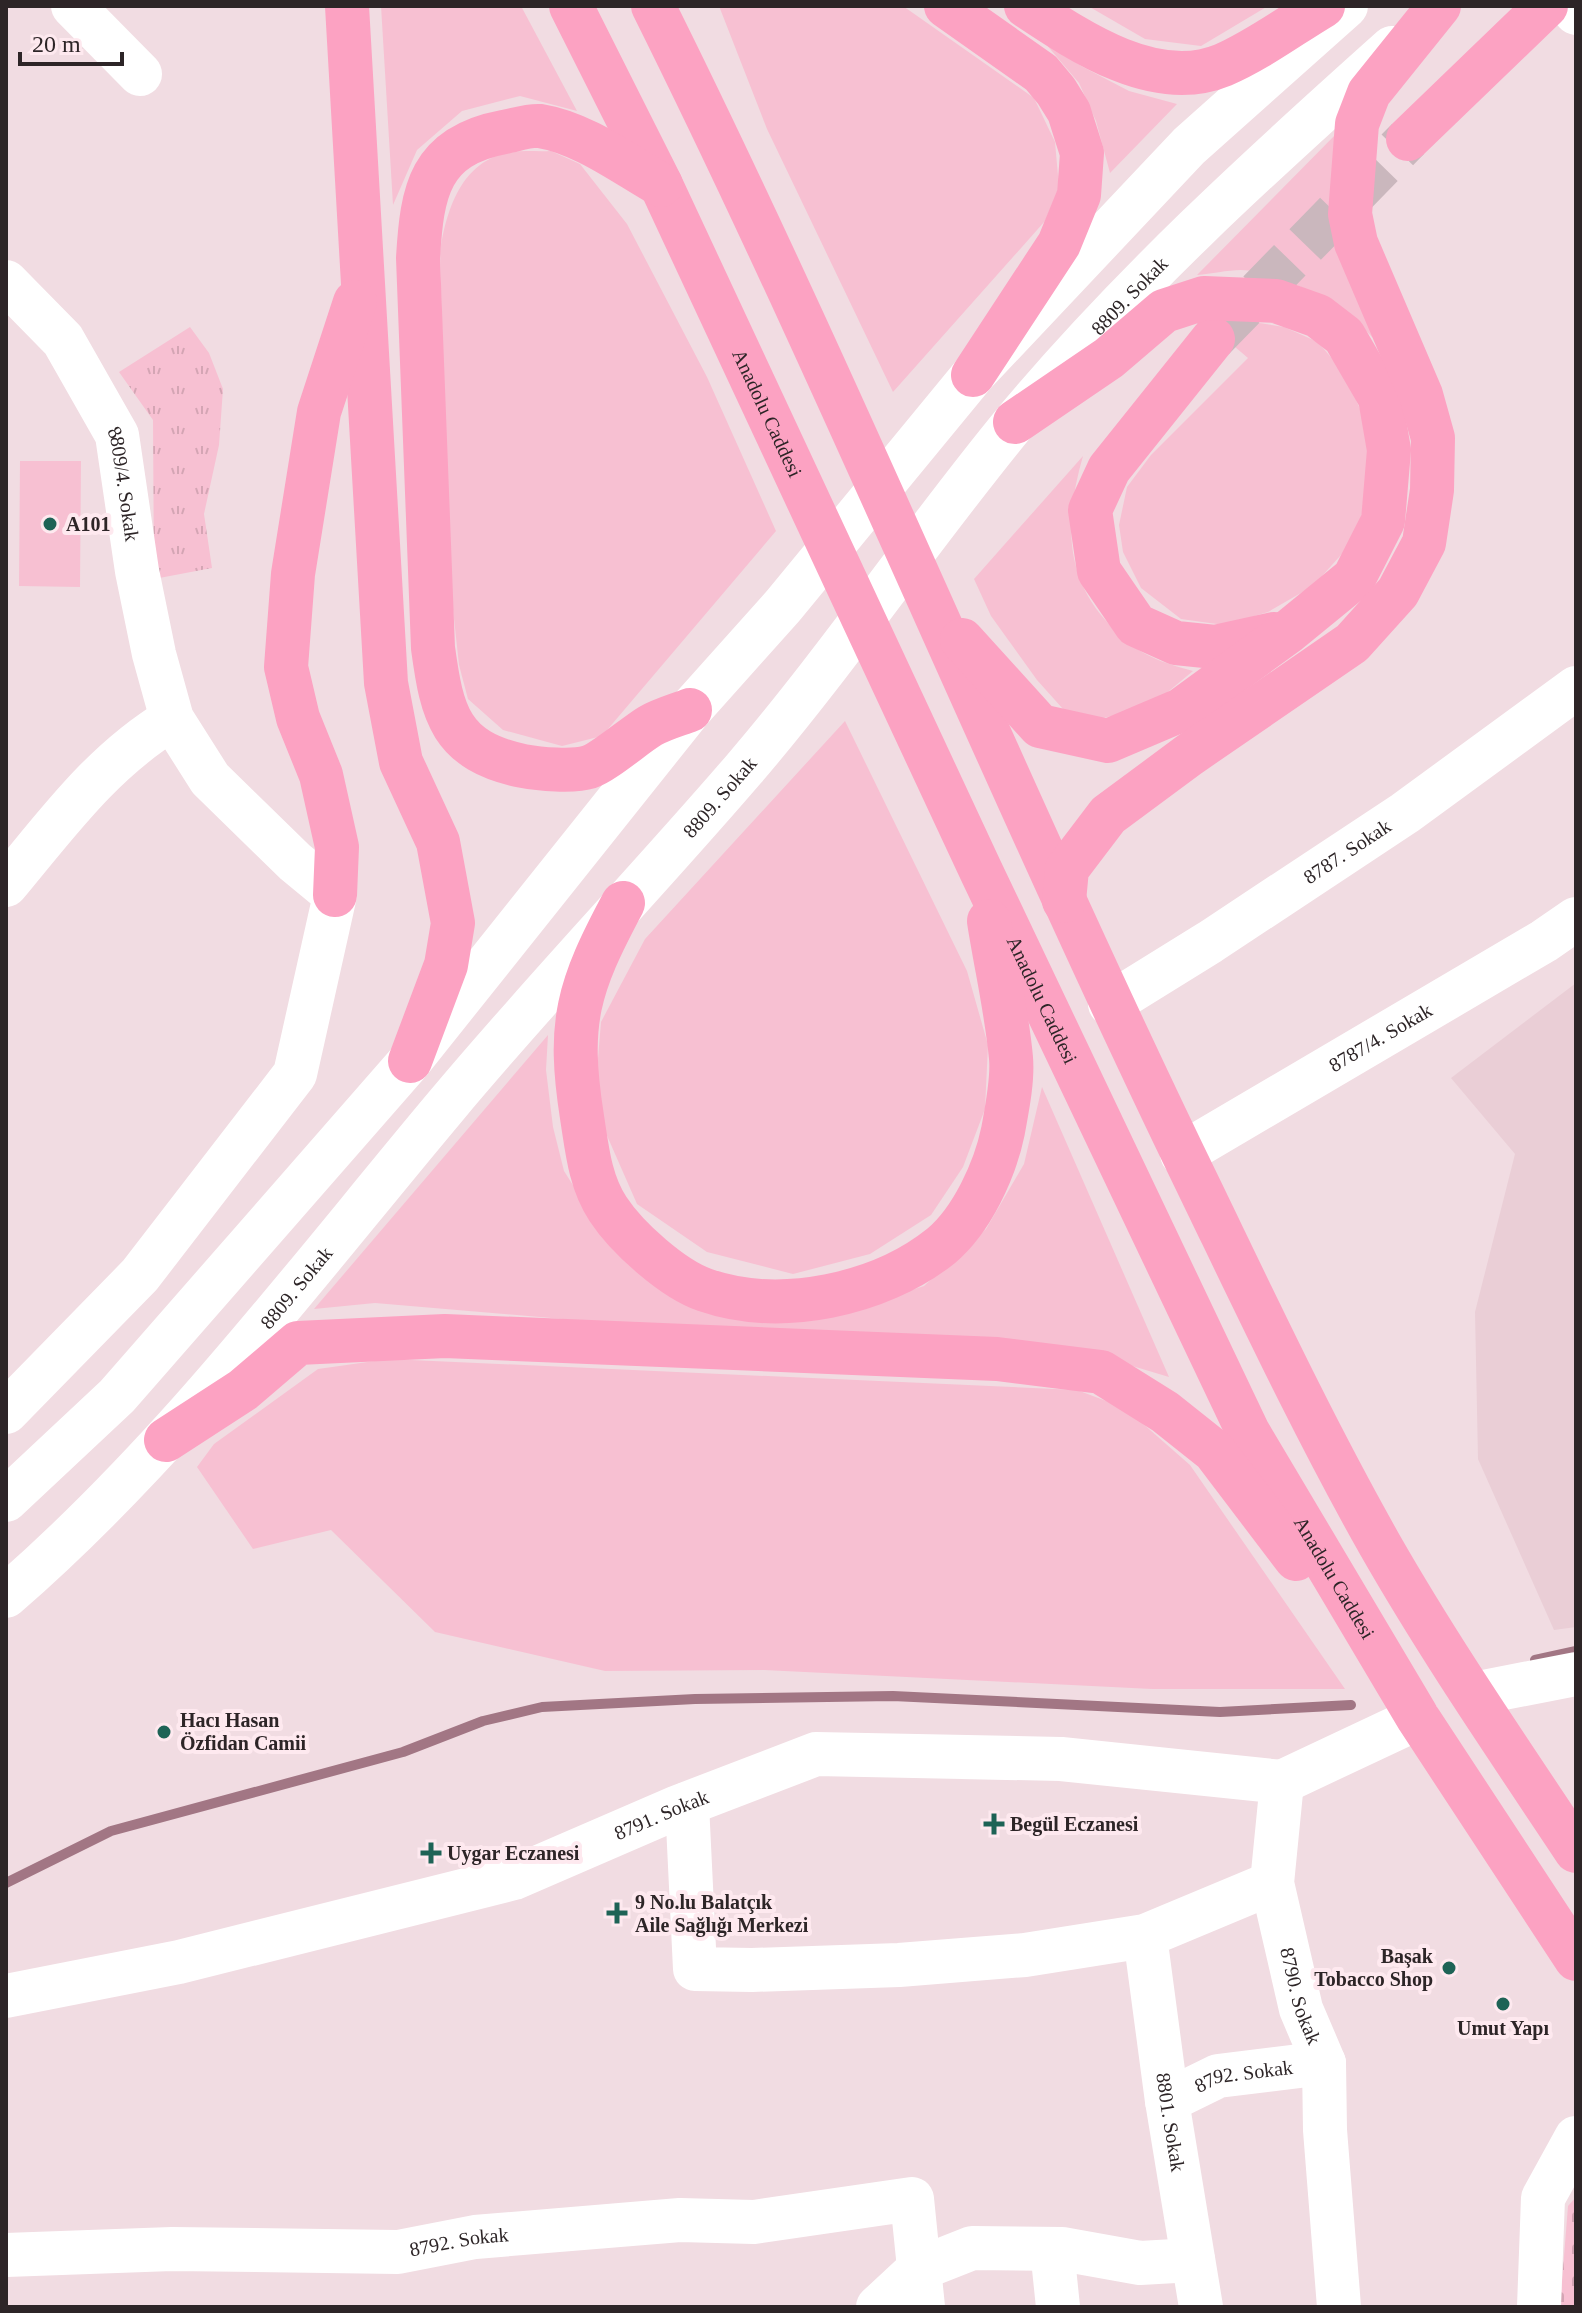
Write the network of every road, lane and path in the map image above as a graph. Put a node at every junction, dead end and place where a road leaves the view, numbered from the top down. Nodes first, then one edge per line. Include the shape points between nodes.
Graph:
1 (73, 6) edge
2 (347, 6) edge
3 (571, 6) edge
4 (653, 6) edge
5 (676, 6) edge
6 (946, 6) edge
7 (1026, 6) edge
8 (1323, 6) edge
9 (1346, 6) edge
10 (1439, 6) edge
11 (1546, 6) edge
12 (1570, 6) edge
13 (1576, 13) edge
14 (679, 59) junction
15 (140, 74) dead end
16 (1408, 139) tunnel mouth
17 (661, 185) junction
18 (363, 277) junction
19 (6, 282) edge
20 (1213, 339) tunnel mouth
21 (973, 375) junction
22 (1015, 422) junction
23 (936, 612) junction
24 (1288, 632) junction
25 (1576, 688) edge
26 (690, 710) junction
27 (172, 719) junction
28 (981, 871) junction
29 (6, 885) edge
30 (335, 895) junction
31 (1064, 901) junction
32 (623, 903) junction
33 (1576, 919) edge
34 (1110, 1004) junction
35 (410, 1061) junction
36 (1182, 1154) junction
37 (6, 1412) edge
38 (166, 1440) junction
39 (6, 1500) edge
40 (6, 1596) edge
41 (1576, 1674) edge
42 (1473, 1694) junction
43 (1418, 1718) junction
44 (1282, 1782) junction
45 (687, 1804) junction
46 (1576, 1851) edge
47 (1272, 1883) junction
48 (1145, 1936) junction
49 (1576, 1959) edge
50 (6, 1996) edge
51 (1324, 2063) junction
52 (1167, 2101) junction
53 (1576, 2138) edge
54 (1052, 2249) junction
55 (6, 2255) edge
56 (1193, 2260) junction
57 (901, 2297) edge
58 (1058, 2307) edge
59 (1201, 2307) edge
60 (1339, 2307) edge
61 (1539, 2307) edge

1 - 15 street
2 - 18 highway
3 - 17 highway, Anadolu Caddesi
4 - 14 highway
5 - 14 highway
6 - 21 highway via 1041,73 1069,112 1082,153 1079,195 1059,244
7 - 8 highway via 1069,35 1138,68 1186,72 1221,65
9 - 21 street via 1189,146
10 - 22 street, 8809. Sokak via 1275,153 1136,288
10 - 31 highway via 1369,93 1357,124 1350,214 1356,243 1421,395 1433,438 1424,543 1398,592 1352,643 1108,815 1067,869
11 - 16 highway
12 - 13 street
14 - 23 highway
17 - 26 highway via 581,140 538,126 484,136 462,147 444,159 427,190 418,258 433,648 447,716 469,746 503,762 539,769 589,767 653,724
17 - 28 highway, Anadolu Caddesi
18 - 30 highway via 319,412 293,574 286,667 298,718 321,775 337,847
18 - 35 highway via 386,683 401,762 438,842 453,923 446,965
19 - 27 street, 8809/4. Sokak via 63,340 117,435 137,571
20 - 24 highway via 1109,469 1090,510 1099,571 1136,625 1176,643 1215,647
21 - 26 street
22 - 24 highway via 1109,358 1164,311 1204,298 1276,301 1318,316 1344,336 1380,398 1389,450 1383,521 1354,578
22 - 32 street, 8809. Sokak via 745,768
23 - 24 highway via 1040,726 1108,741 1181,710
23 - 31 highway
25 - 34 street, 8787. Sokak via 1405,813
26 - 35 street
27 - 29 street via 96,778
27 - 30 street, 8809/4. Sokak via 210,779
28 - 32 highway via 1011,1061 1003,1133 985,1184 972,1212 942,1245 902,1271 850,1291 800,1299 755,1301 705,1290 673,1275 608,1210 589,1168 574,1052 578,1005 594,958
28 - 43 highway, Anadolu Caddesi via 1248,1432
30 - 37 street via 295,1074 140,1275
31 - 34 highway
32 - 38 street, 8809. Sokak
33 - 36 street, 8787/4. Sokak
34 - 36 highway
35 - 39 street via 117,1396
36 - 42 highway via 1310,1415 1382,1547
38 - 40 street, 8809. Sokak via 61,1549
38 - 43 highway via 243,1390 298,1343 445,1336 997,1359 1101,1372 1214,1451
41 - 42 street
42 - 46 highway
43 - 44 street
43 - 49 highway, Anadolu Caddesi
44 - 45 street, 8791. Sokak via 1061,1759 816,1754
44 - 47 street, 8790. Sokak
45 - 48 street via 695,1969 899,1965 1025,1955
45 - 50 street, 8791. Sokak via 514,1878 179,1962
47 - 48 street
47 - 51 street, 8790. Sokak via 1301,2009
48 - 52 street, 8801. Sokak
51 - 52 street, 8792. Sokak via 1218,2076
51 - 60 street, 8790. Sokak
52 - 56 street, 8801. Sokak
53 - 61 street via 1543,2198
54 - 56 street via 1140,2263
54 - 57 street via 972,2248
54 - 58 street
55 - 57 street, 8792. Sokak via 172,2249 398,2252 475,2237 680,2220 754,2222 912,2199
56 - 59 street, 8801. Sokak

